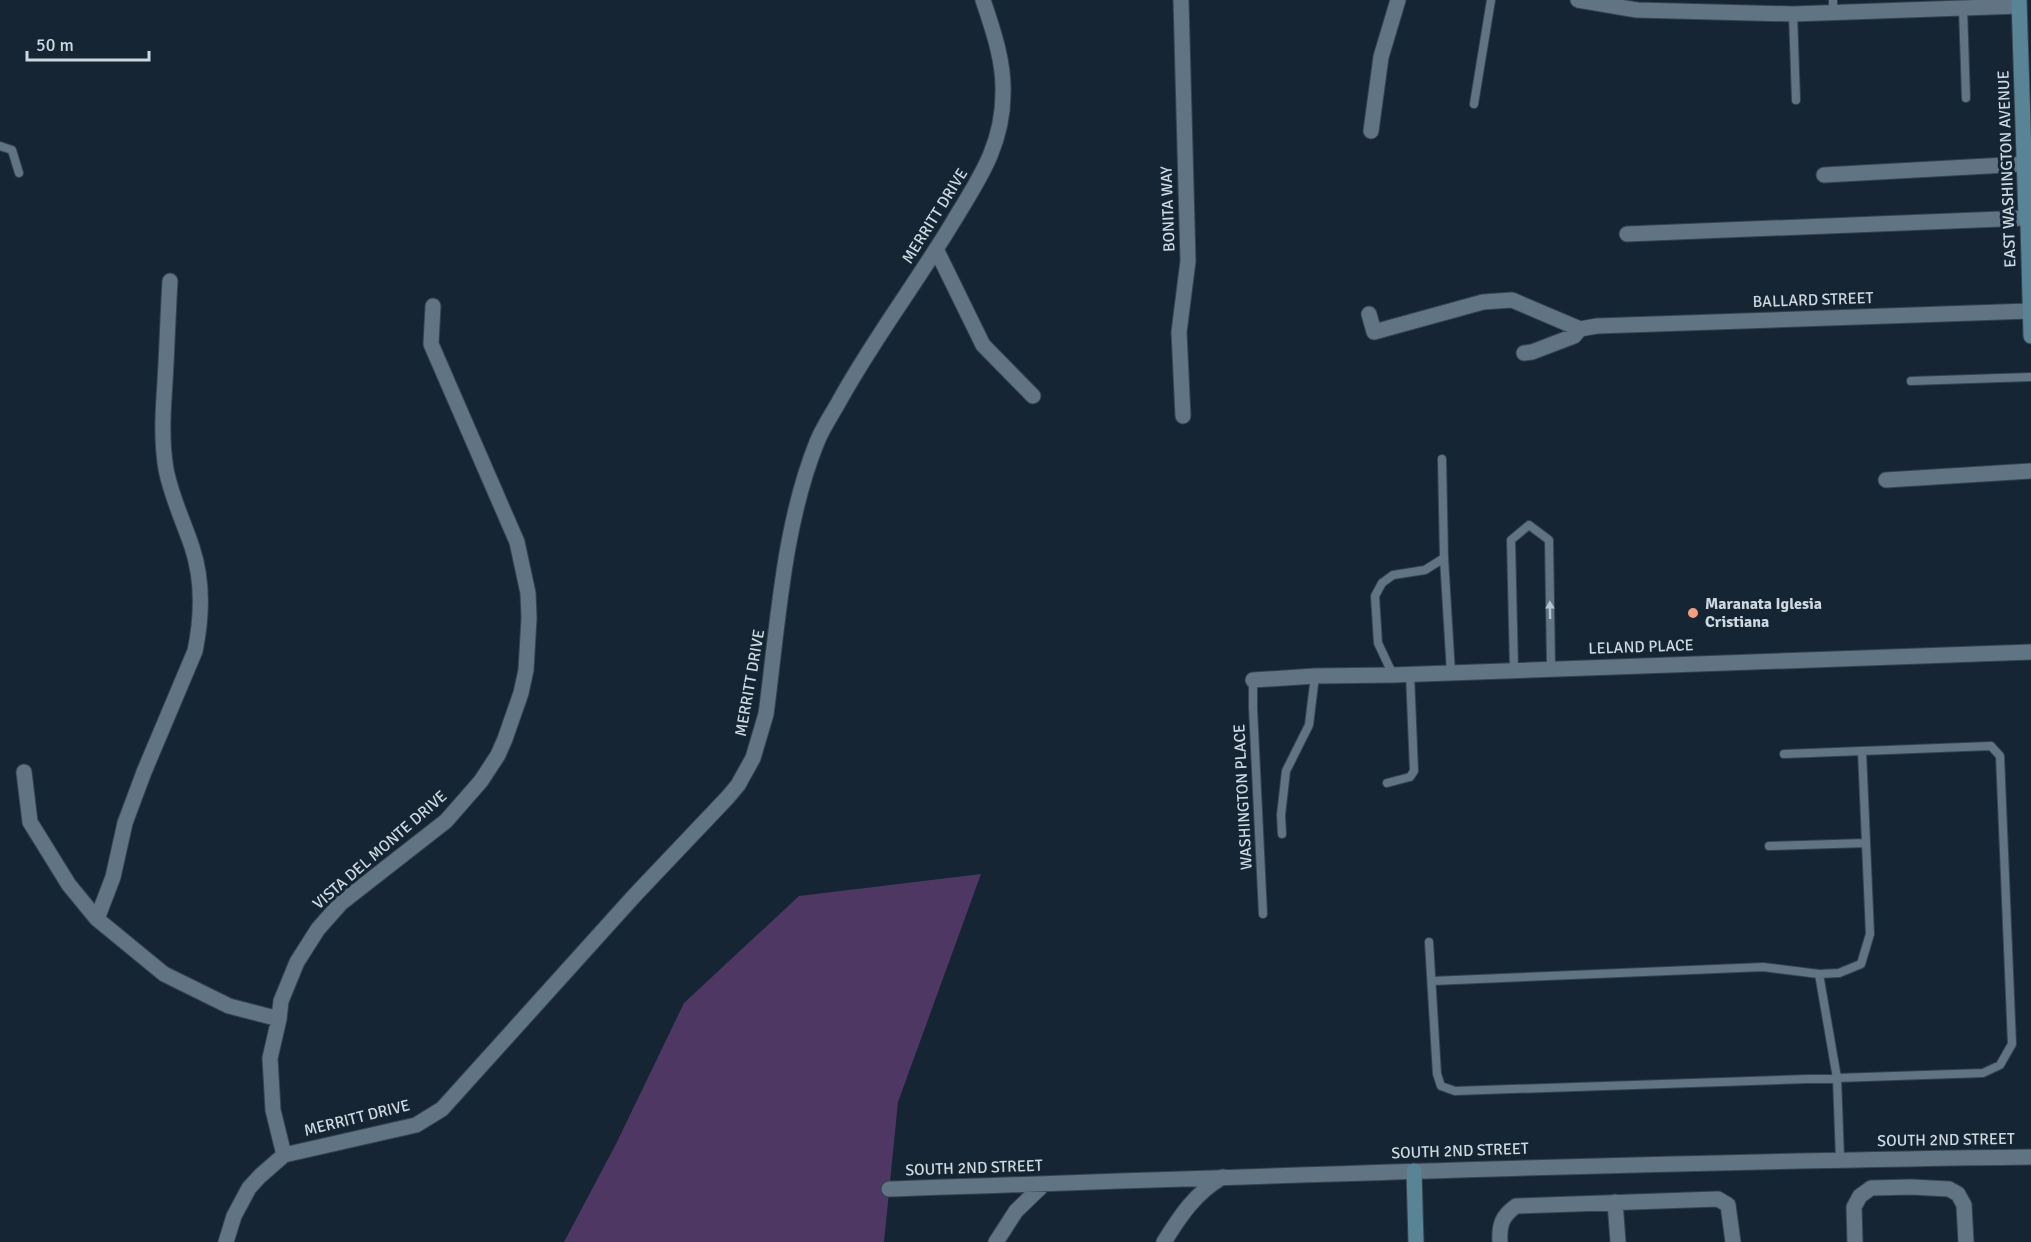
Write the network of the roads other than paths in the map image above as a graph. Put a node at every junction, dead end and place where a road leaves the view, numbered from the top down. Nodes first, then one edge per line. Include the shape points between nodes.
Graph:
1 (983, 0) edge
2 (1181, 0) edge
3 (1398, 0) edge
4 (1491, 0) edge
5 (1578, 0) edge
6 (2019, 3) edge
7 (1637, 5) edge
8 (1833, 6) edge
9 (1963, 8) junction
10 (1793, 14) junction
11 (1966, 98) dead end
12 (1796, 100) dead end
13 (1474, 104) dead end
14 (1371, 131) dead end
15 (0, 146) edge
16 (2024, 164) junction
17 (19, 173) dead end
18 (1824, 176) dead end
19 (2029, 221) edge
20 (1627, 234) dead end
21 (936, 249) junction
22 (170, 281) dead end
23 (433, 306) dead end
24 (2030, 311) edge
25 (1369, 314) dead end
26 (1580, 329) junction
27 (2031, 336) edge
28 (1524, 353) dead end
29 (2031, 377) edge
30 (1911, 381) dead end
31 (1032, 396) dead end
32 (1184, 416) dead end
33 (1442, 459) dead end
34 (2031, 471) edge
35 (1886, 480) dead end
36 (1443, 558) junction
37 (2031, 652) edge
38 (1551, 668) junction
39 (1514, 670) junction
40 (1451, 673) junction
41 (1410, 674) junction
42 (1316, 675) junction
43 (1393, 675) junction
44 (1253, 680) joint
45 (1862, 751) junction
46 (1784, 754) dead end
47 (24, 772) dead end
48 (1387, 783) dead end
49 (1282, 834) dead end
50 (1866, 843) junction
51 (1769, 846) dead end
52 (1263, 914) dead end
53 (97, 919) junction
54 (1429, 942) dead end
55 (1819, 974) junction
56 (1432, 981) junction
57 (279, 1019) junction
58 (1837, 1078) junction
59 (284, 1155) junction
60 (2031, 1157) edge
61 (1840, 1159) junction
62 (1414, 1171) junction
63 (1223, 1177) junction
64 (1044, 1184) junction
65 (890, 1189) dead end
66 (1615, 1202) junction
67 (226, 1242) edge
68 (996, 1242) edge
69 (1164, 1242) edge
70 (1416, 1242) edge
71 (1500, 1242) edge
72 (1617, 1242) edge
73 (1732, 1242) edge
74 (1855, 1242) edge
75 (1966, 1242) edge

1 - 21 street, MERRITT DRIVE via 1003,75 999,131 986,168
2 - 32 street, BONITA WAY via 1188,261 1179,332
3 - 14 street via 1381,57
4 - 13 lane
5 - 7 street
6 - 9 street
6 - 16 main road, EAST WASHINGTON AVENUE
7 - 10 street
8 - 9 street
8 - 10 street
9 - 11 lane
10 - 12 lane
15 - 17 lane via 12,150
16 - 18 street
16 - 19 main road, EAST WASHINGTON AVENUE
19 - 20 street
19 - 24 main road, EAST WASHINGTON AVENUE
21 - 31 street via 983,345
21 - 59 street, MERRITT DRIVE via 853,376 818,440 791,528 763,729 738,785 442,1109 416,1125
22 - 53 street via 163,419 166,467 175,505 198,567 200,629 195,651 125,823 113,877
23 - 57 street, VISTA DEL MONTE DRIVE via 431,344 517,542 524,567 530,618 521,693 498,755 481,781 446,821 341,903 318,929 288,981
24 - 26 street, BALLARD STREET
24 - 27 main road, EAST WASHINGTON AVENUE
25 - 26 street via 1374,332 1483,302 1512,300
26 - 28 street via 1574,336
29 - 30 lane
33 - 36 lane
34 - 35 street
36 - 40 lane
36 - 43 lane via 1425,570 1393,575 1382,583 1375,596 1378,643
37 - 38 street, LELAND PLACE
38 - 39 street, LELAND PLACE
38 -> 39 lane via 1549,540 1530,525 1511,540
39 - 40 street, LELAND PLACE
40 - 41 street, LELAND PLACE
41 - 43 street, LELAND PLACE
41 - 48 lane via 1414,771 1410,777
42 - 43 street, LELAND PLACE
42 - 44 street, LELAND PLACE
42 - 49 lane via 1309,724 1286,771
44 - 52 lane, WASHINGTON PLACE
45 - 46 lane
45 - 50 lane
45 - 58 lane via 1991,746 2000,756 2012,1044 2000,1065 1983,1072
47 - 53 street via 30,822 69,885
50 - 51 lane
50 - 55 lane via 1870,934 1861,964 1839,974
53 - 57 street via 164,974 229,1006
54 - 56 lane
55 - 56 lane via 1763,967
55 - 58 lane
56 - 58 lane via 1437,1074 1442,1086 1455,1091
57 - 59 street, VISTA DEL MONTE DRIVE via 270,1058 273,1110
58 - 61 lane
59 - 67 street, MERRITT DRIVE via 249,1188
60 - 61 street, SOUTH 2ND STREET
61 - 62 street, SOUTH 2ND STREET
62 - 63 street, SOUTH 2ND STREET
62 - 70 main road
63 - 64 street, SOUTH 2ND STREET
63 - 69 street via 1209,1185 1183,1212
64 - 65 street, SOUTH 2ND STREET
64 - 68 street via 1016,1211
66 - 71 street via 1516,1206 1505,1215
66 - 72 street
66 - 73 street via 1718,1199 1728,1205
74 - 75 street via 1854,1207 1860,1196 1871,1188 1911,1187 1949,1189 1959,1194 1964,1205

